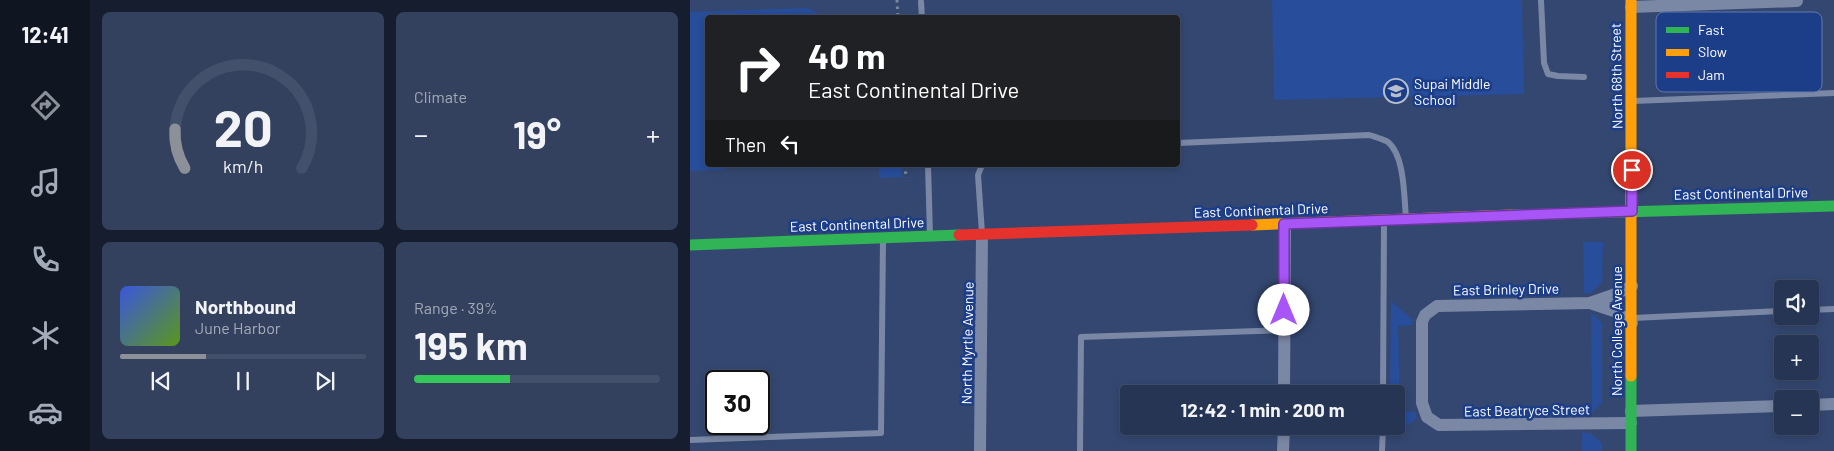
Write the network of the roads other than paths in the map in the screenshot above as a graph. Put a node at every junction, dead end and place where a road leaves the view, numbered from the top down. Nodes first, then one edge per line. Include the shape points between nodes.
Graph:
1 (1542, 0) edge
2 (1797, 1) edge
3 (921, 2) dead end
4 (1630, 3) edge
5 (922, 15) edge
6 (1584, 77) dead end
7 (1834, 93) edge
8 (1631, 101) junction
9 (1180, 143) edge
10 (928, 167) edge
11 (981, 167) edge
12 (1834, 206) edge
13 (1632, 211) junction
14 (1384, 220) junction
15 (1406, 220) junction
16 (1284, 224) junction
17 (982, 235) junction
18 (930, 237) junction
19 (883, 238) junction
20 (690, 245) edge
21 (1632, 286) junction
22 (1590, 302) junction
23 (1834, 309) edge
24 (1819, 310) edge
25 (1774, 311) edge
26 (1632, 320) junction
27 (1284, 330) junction
28 (1284, 385) edge
29 (1383, 385) edge
30 (1834, 404) edge
31 (1819, 405) edge
32 (1774, 407) edge
33 (1427, 416) joint
34 (1631, 417) junction
35 (1284, 435) edge
36 (1383, 435) edge
37 (690, 440) edge
38 (980, 451) edge
39 (1080, 451) edge
40 (1283, 451) edge
41 (1382, 451) edge
42 (1631, 451) edge

1 - 6 lane via 1544,63 1548,74
2 - 4 street
3 - 5 lane
4 - 8 street, North 68th Street
7 - 8 lane
8 - 13 street, North 68th Street
9 - 15 lane via 1369,135 1388,142 1398,158
10 - 18 lane
11 - 17 lane via 978,175
12 - 13 street, East Continental Drive
13 - 15 street, East Continental Drive
13 - 21 street, North College Avenue
14 - 15 street, East Continental Drive
14 - 16 street, East Continental Drive
14 - 29 lane
16 - 17 street, East Continental Drive
16 - 27 street
17 - 18 street, East Continental Drive
17 - 38 street, North Myrtle Avenue
18 - 19 street, East Continental Drive
19 - 20 street, East Continental Drive
19 - 37 lane via 881,433
21 - 22 street, East Brinley Drive
21 - 26 street, North College Avenue
22 - 26 street, East Brinley Drive
22 - 33 street, East Brinley Drive via 1437,306 1425,315 1421,329 1422,403
23 - 24 lane
25 - 26 lane
26 - 34 street, North College Avenue
27 - 28 street
27 - 39 lane via 1081,337
30 - 31 street
32 - 34 street, East Beatryce Street
33 - 34 street, East Beatryce Street via 1446,426
34 - 42 street, North College Avenue
35 - 40 street
36 - 41 lane

